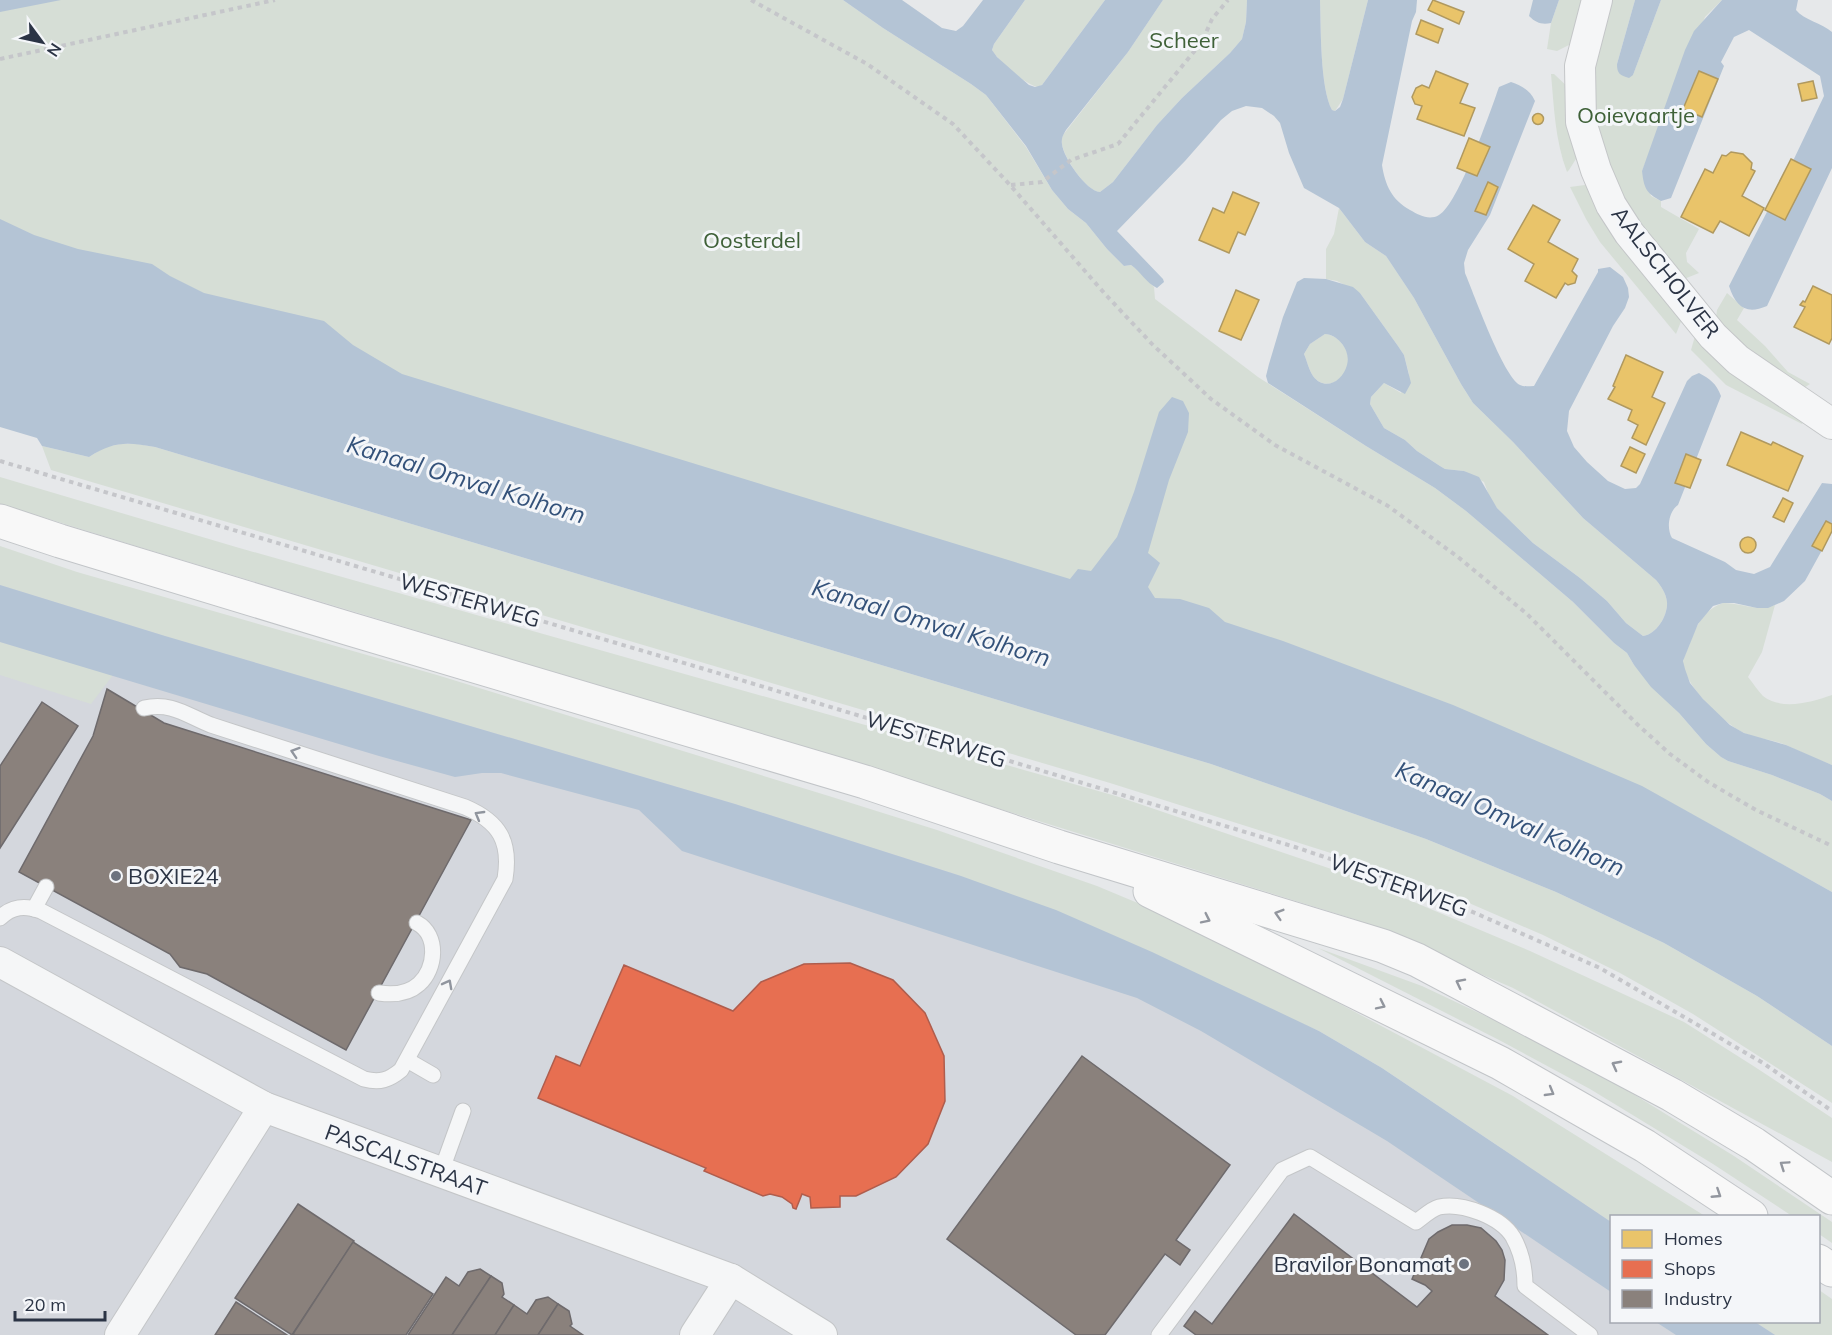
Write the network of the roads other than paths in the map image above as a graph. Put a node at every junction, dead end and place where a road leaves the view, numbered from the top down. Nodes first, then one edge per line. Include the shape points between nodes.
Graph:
1 (1597, 0) edge
2 (1832, 424) edge
3 (0, 521) edge
4 (144, 708) dead end
5 (1059, 847) junction
6 (46, 887) dead end
7 (34, 909) junction
8 (0, 918) edge
9 (417, 923) dead end
10 (0, 962) edge
11 (380, 993) dead end
12 (407, 1060) junction
13 (433, 1075) dead end
14 (264, 1107) junction
15 (463, 1111) dead end
16 (441, 1173) junction
17 (1832, 1198) edge
18 (1749, 1215) edge
19 (731, 1280) junction
20 (120, 1335) edge
21 (695, 1335) edge
22 (822, 1335) edge
23 (1159, 1335) edge
24 (1590, 1335) edge

1 - 2 street, AALSCHOLVER via 1580,66 1581,122 1611,205 1713,336 1738,360
3 - 5 main road via 865,782
12 -> 4 lane via 505,879 508,861 495,827 482,814 465,807 211,725 172,707
17 -> 5 main road via 1754,1144 1672,1095 1417,960 1383,946
5 -> 18 main road via 1500,1063 1645,1146
6 - 7 lane
7 - 8 lane via 20,907
7 - 12 lane via 364,1079 373,1082 393,1077
9 - 11 lane via 431,938 428,974 406,992
10 - 14 street, PASCALSTRAAT
12 - 13 lane
14 - 16 street, PASCALSTRAAT
14 - 20 street
15 - 16 lane
16 - 19 street, PASCALSTRAAT
19 - 21 street
19 - 22 street, PASCALSTRAAT
23 - 24 lane via 1282,1170 1310,1157 1416,1222 1438,1207 1467,1207 1491,1217 1512,1235 1525,1265 1525,1286

